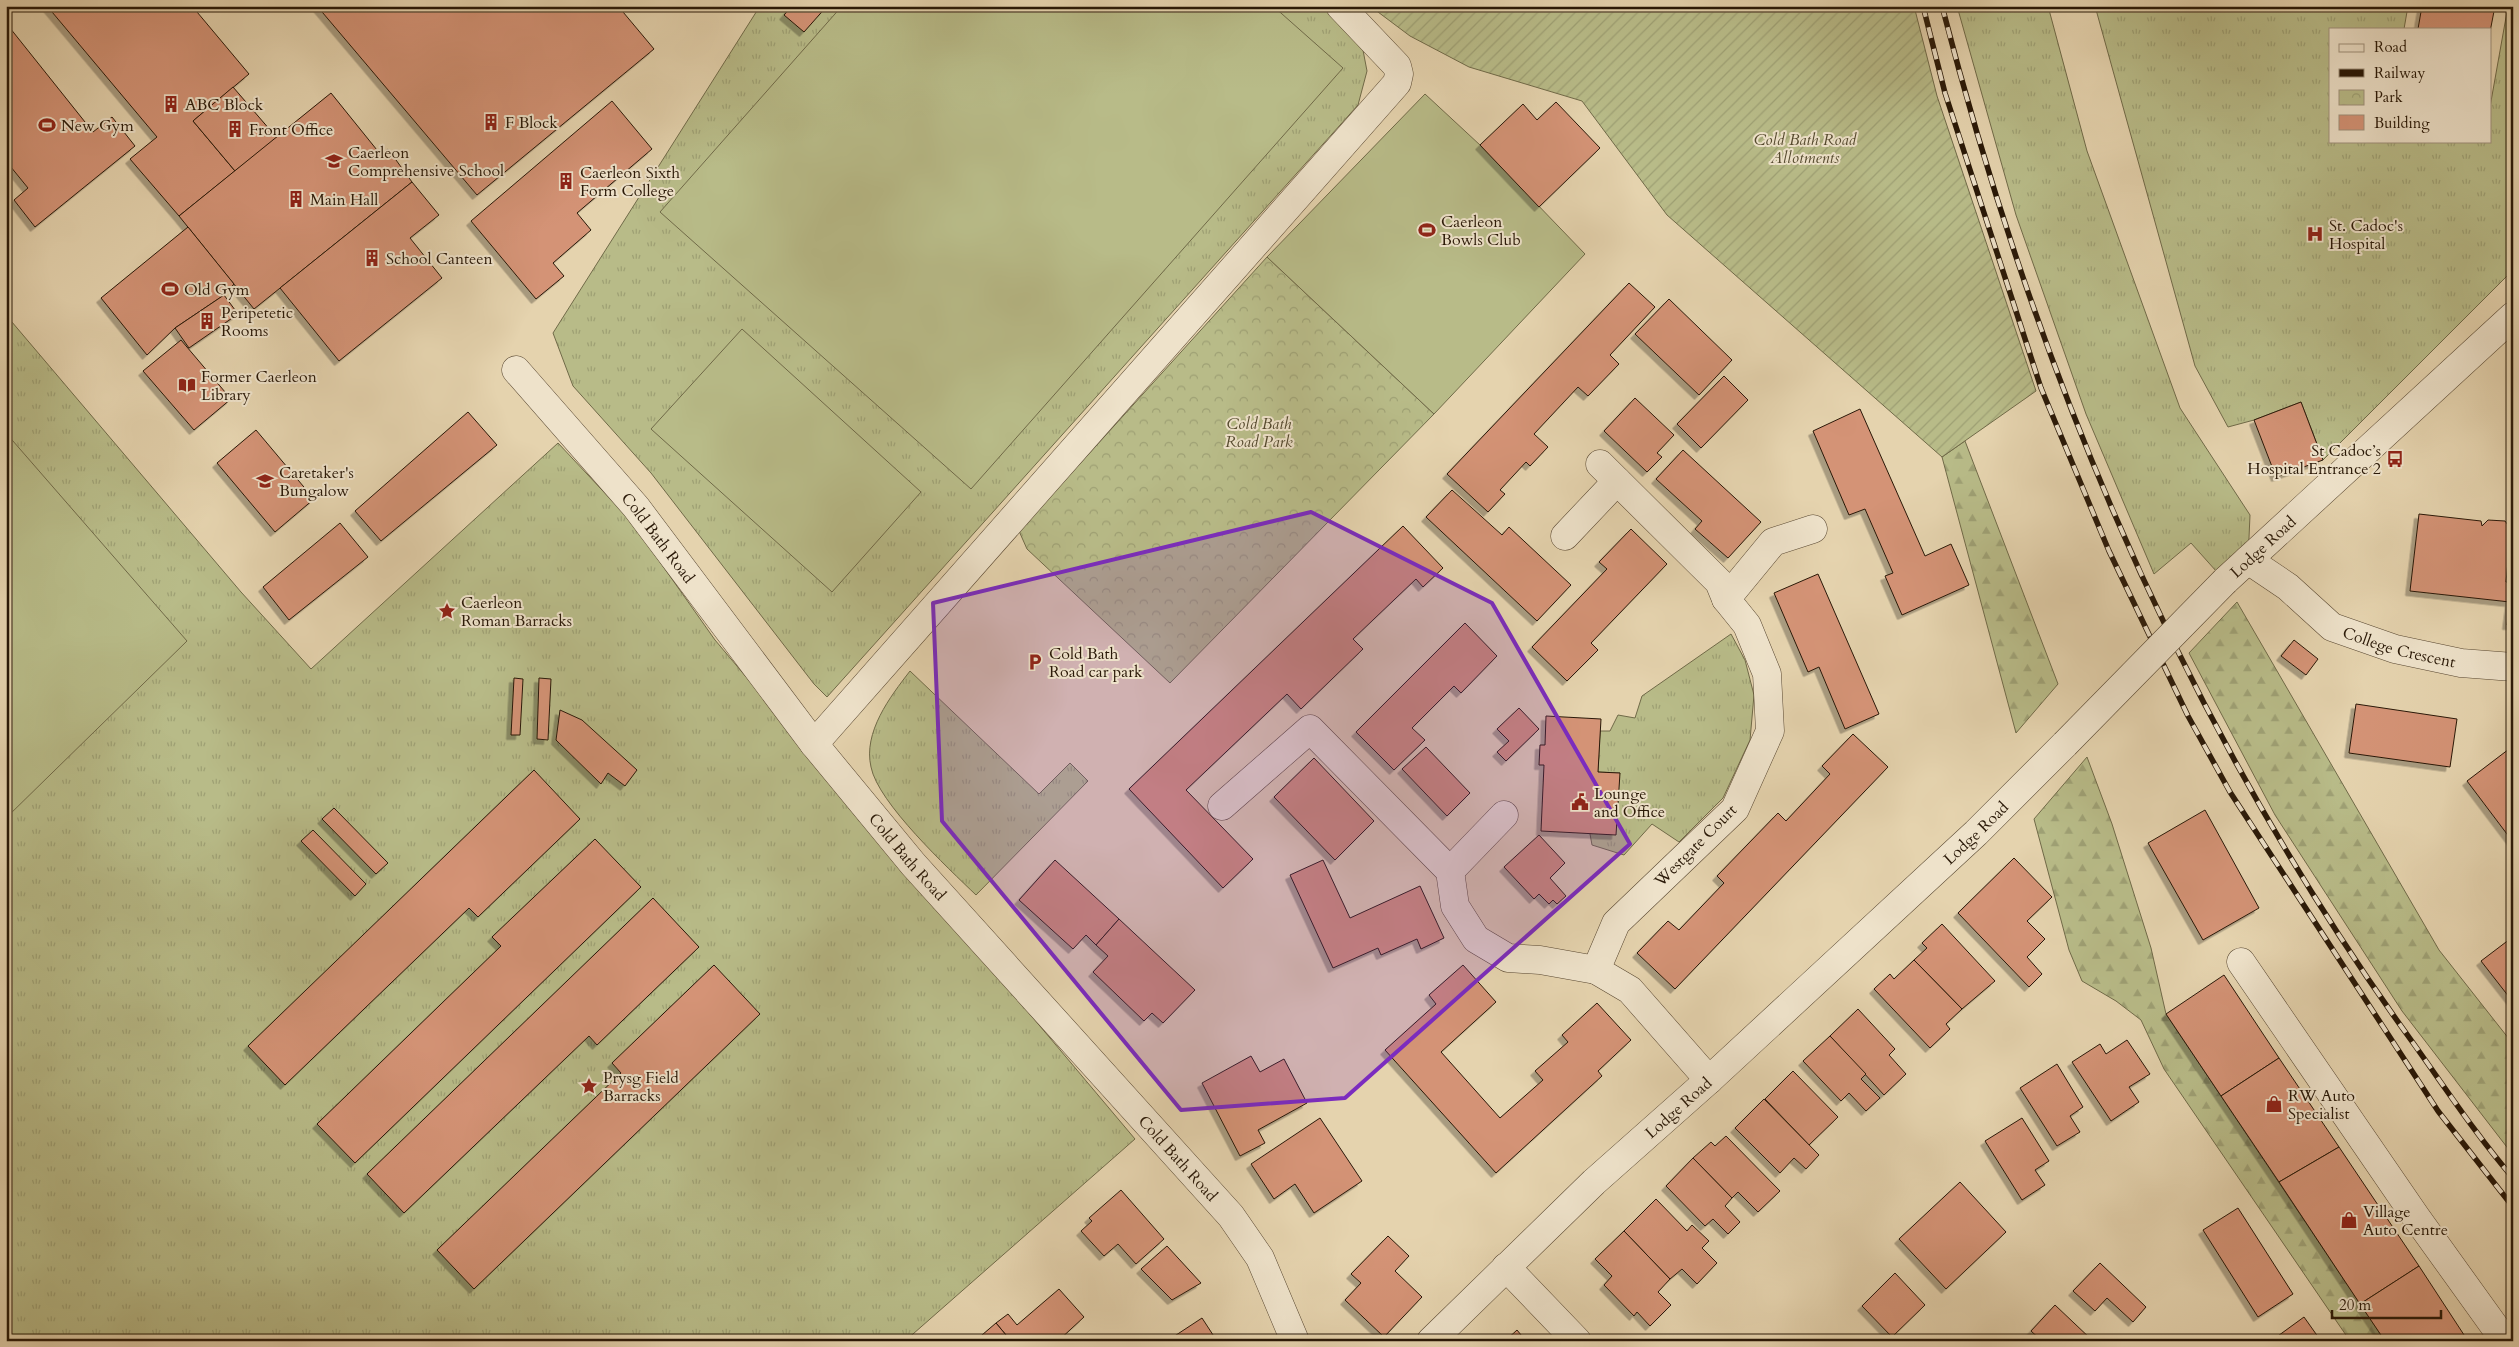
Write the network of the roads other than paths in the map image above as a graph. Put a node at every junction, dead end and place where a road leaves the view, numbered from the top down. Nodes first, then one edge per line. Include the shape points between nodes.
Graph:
1 (1340, 6) edge
2 (2513, 316) edge
3 (516, 370) dead end
4 (1813, 529) dead end
5 (1565, 536) dead end
6 (2248, 560) junction
7 (1726, 599) junction
8 (2513, 667) edge
9 (814, 744) junction
10 (1222, 806) dead end
11 (1504, 815) dead end
12 (1450, 871) junction
13 (2241, 962) dead end
14 (1596, 970) junction
15 (1709, 1080) junction
16 (1506, 1267) junction
17 (1295, 1341) edge
18 (1431, 1341) edge
19 (1577, 1341) edge
20 (2505, 1341) edge

1 - 9 street via 1397,66 1397,82
2 - 6 street, Lodge Road
3 - 9 street, Cold Bath Road via 636,507
4 - 7 street via 1773,542
5 - 7 street, Westgate Court via 1608,472 1719,582
6 - 8 street, College Crescent via 2288,587 2332,627 2395,649 2461,663
6 - 15 street, Lodge Road, bridge via 1976,833
7 - 14 street, Westgate Court via 1747,625 1767,674 1770,731 1735,809 1616,922
9 - 17 street, Cold Bath Road via 913,864 1231,1216 1260,1258
10 - 12 street via 1310,729
11 - 12 street
12 - 14 street via 1455,906 1476,939 1508,958
13 - 20 street
14 - 15 street via 1630,990
15 - 16 street, Lodge Road via 1594,1182
16 - 18 street, Lodge Road
16 - 19 street

